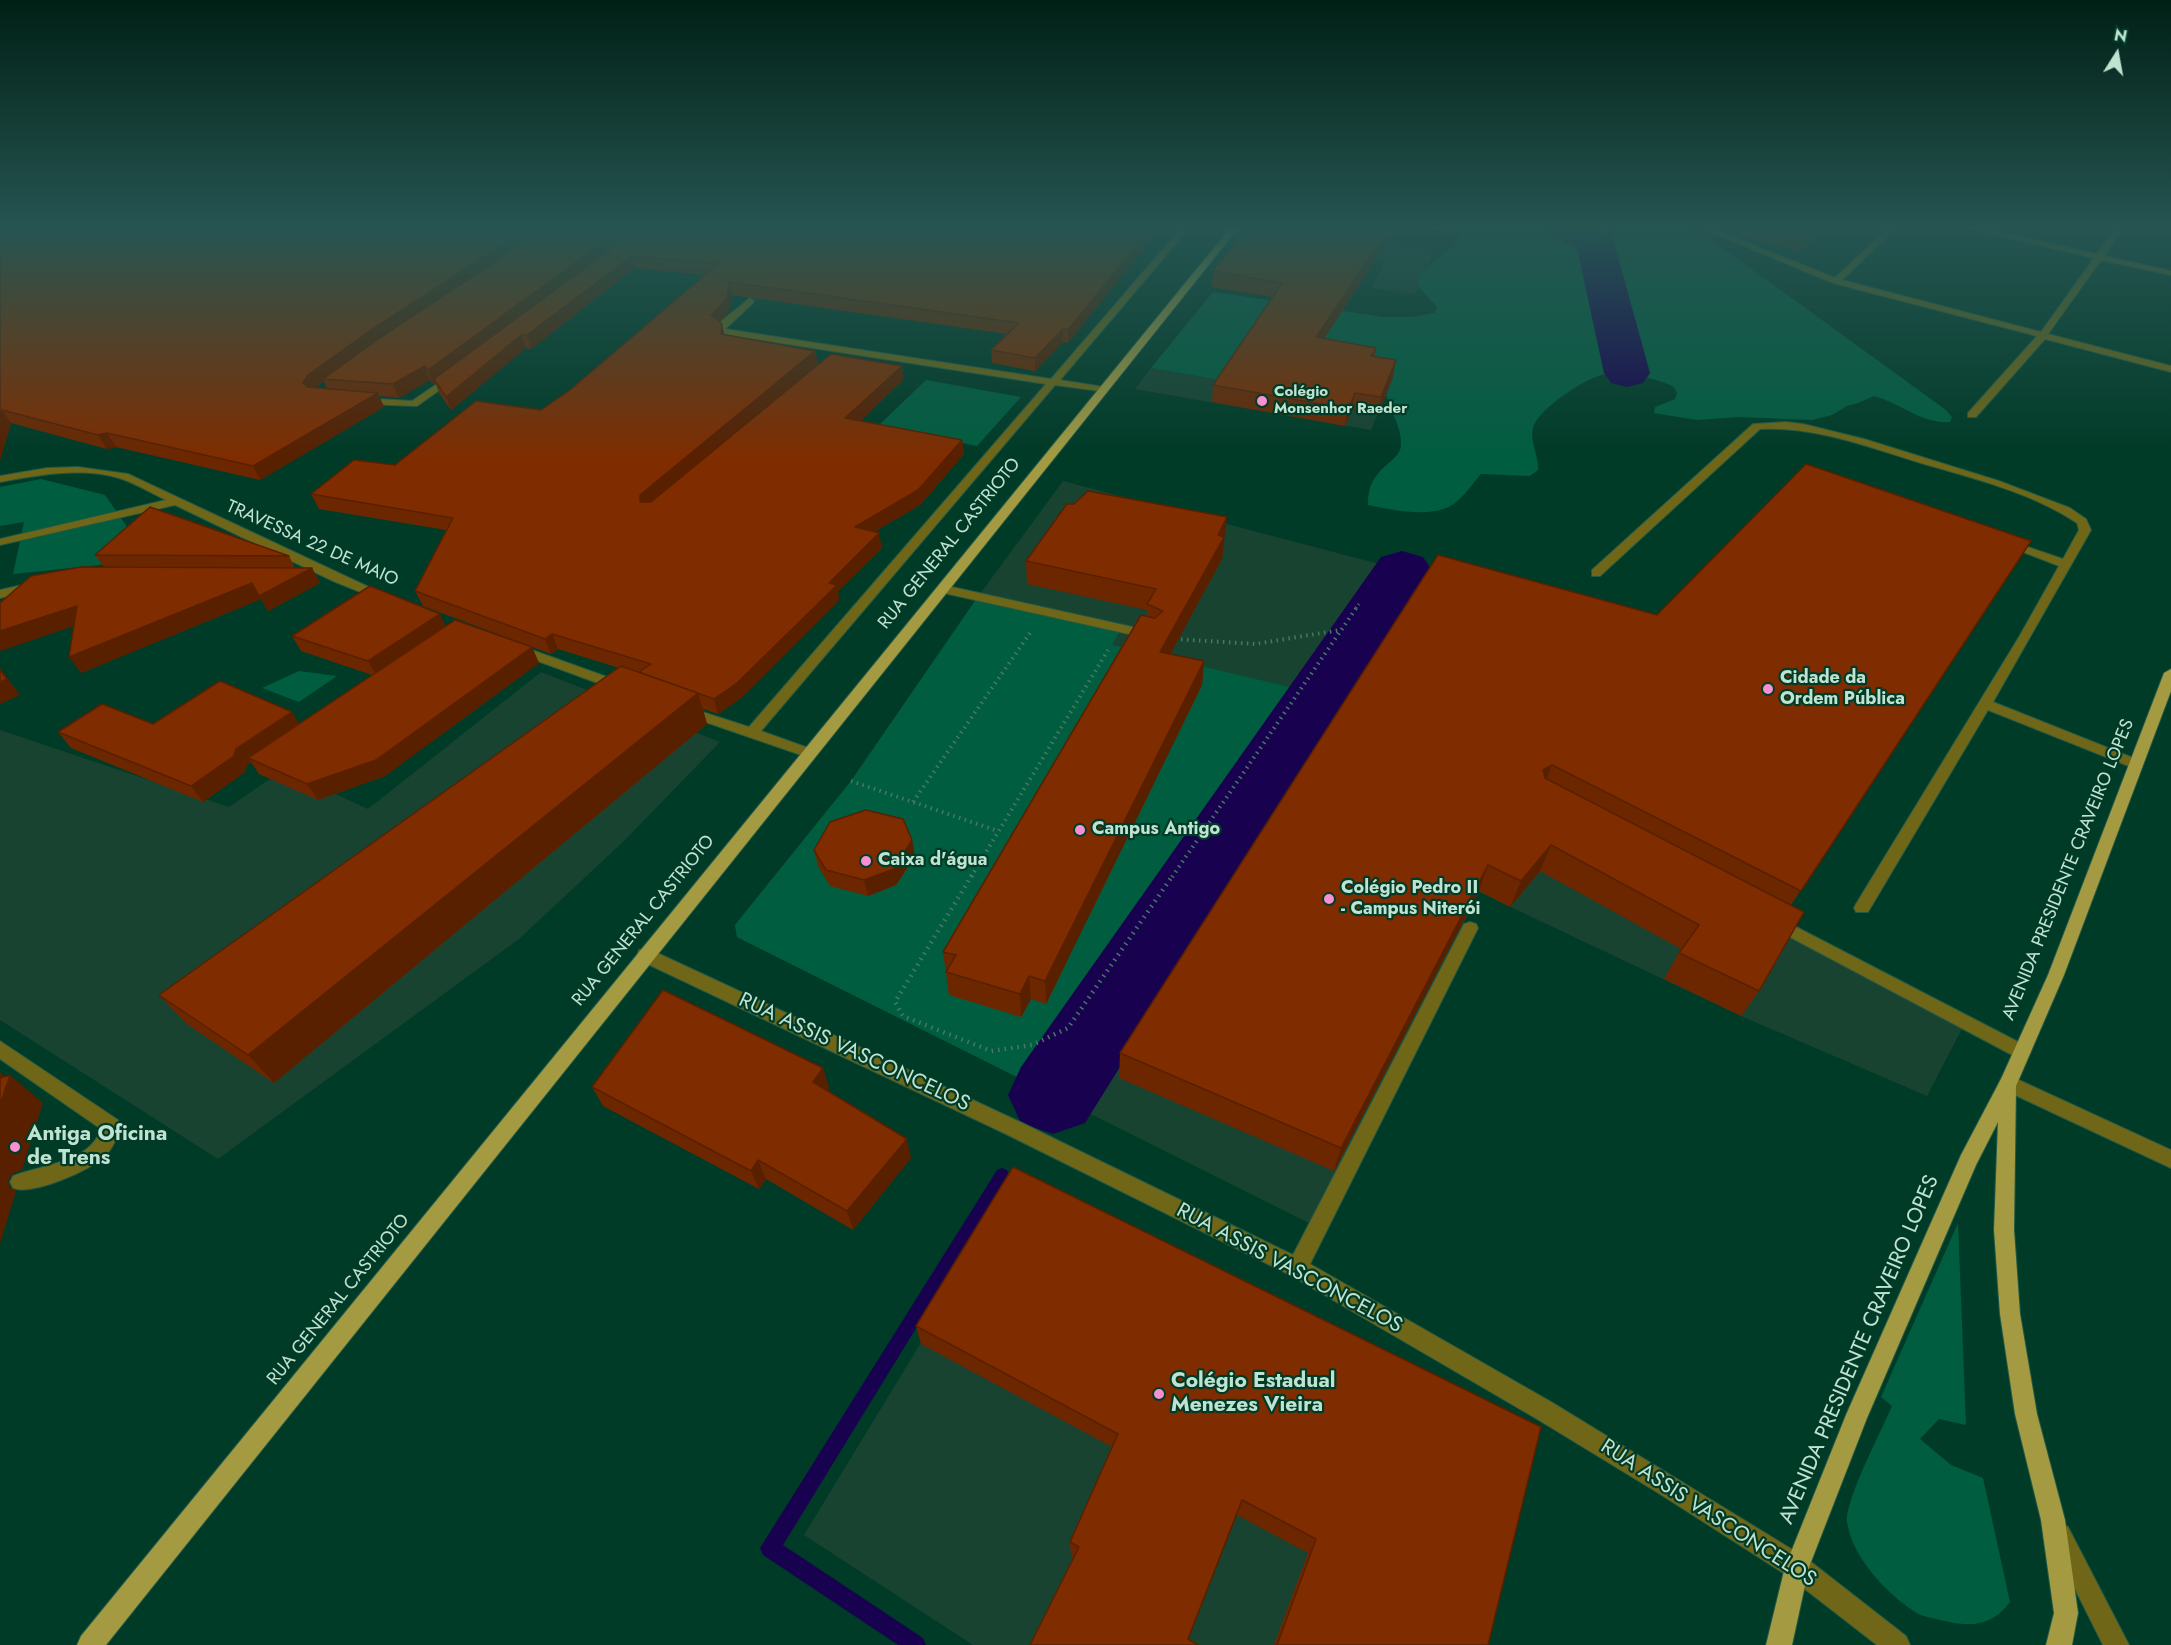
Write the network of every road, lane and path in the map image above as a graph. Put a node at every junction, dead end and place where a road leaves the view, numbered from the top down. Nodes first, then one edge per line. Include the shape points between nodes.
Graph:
1 (747, 304) edge
2 (1120, 304) edge
3 (1173, 304) edge
4 (1923, 304) edge
5 (2065, 304) edge
6 (2043, 335) junction
7 (843, 351) junction
8 (834, 358) edge
9 (2171, 369) edge
10 (461, 371) edge
11 (1054, 381) junction
12 (1104, 390) junction
13 (354, 400) edge
14 (1972, 415) dead end
15 (0, 479) edge
16 (176, 501) junction
17 (1999, 541) edge
18 (0, 542) edge
19 (2066, 564) junction
20 (1596, 573) dead end
21 (304, 577) edge
22 (337, 578) junction
23 (50, 583) edge
24 (943, 589) junction
25 (0, 594) edge
26 (399, 603) edge
27 (1359, 604) dead end
28 (1044, 613) junction
29 (1121, 629) junction
30 (1341, 629) junction
31 (1154, 636) joint
32 (505, 644) edge
33 (2171, 673) edge
34 (628, 689) edge
35 (1984, 703) junction
36 (673, 706) edge
37 (752, 733) junction
38 (809, 753) junction
39 (2136, 764) junction
40 (851, 781) dead end
41 (913, 802) junction
42 (998, 831) junction
43 (1862, 908) dead end
44 (1756, 912) edge
45 (1470, 928) edge
46 (645, 955) junction
47 (0, 1049) edge
48 (2022, 1052) junction
49 (2008, 1083) junction
50 (2171, 1159) edge
51 (20, 1182) dead end
52 (1297, 1268) junction
53 (2053, 1520) junction
54 (1797, 1567) junction
55 (90, 1645) edge
56 (1779, 1645) edge
57 (1898, 1645) edge
58 (2059, 1645) edge
59 (2116, 1645) edge

1 - 7 street via 720,328 728,333
2 - 11 street
3 - 12 main road, RUA GENERAL CASTRIOTO
4 - 6 street
5 - 6 street
6 - 9 street
6 - 14 street
7 - 8 street
7 - 11 street
10 - 13 street via 424,399 407,404
11 - 12 street
11 - 37 street
12 - 24 main road, RUA GENERAL CASTRIOTO
15 - 16 street, TRAVESSA 22 DE MAIO via 74,468 104,470
16 - 18 street
16 - 22 street, TRAVESSA 22 DE MAIO
17 - 19 street
19 - 20 street via 2085,530 2082,521 2064,510 1913,457 1780,424 1757,426
19 - 35 street
21 - 22 street
22 - 26 street, TRAVESSA 22 DE MAIO
23 - 25 street
24 - 28 street
24 - 38 main road, RUA GENERAL CASTRIOTO
27 - 30 path
28 - 29 street
28 - 41 path
29 - 31 street
29 - 42 path
30 - 31 path via 1255,644
30 - 42 path via 1068,1028 1032,1045 991,1051 926,1028 903,1016 895,1002
32 - 34 street
33 - 39 main road, AVENIDA PRESIDENTE CRAVEIRO LOPES
35 - 39 street
35 - 43 street
36 - 37 street
37 - 38 street
38 - 46 main road, RUA GENERAL CASTRIOTO
39 - 48 main road, AVENIDA PRESIDENTE CRAVEIRO LOPES via 2056,975
40 - 41 path
41 - 42 path
44 - 48 street
45 - 52 street
46 - 52 street, RUA ASSIS VASCONCELOS via 1013,1128
46 - 55 main road, RUA GENERAL CASTRIOTO
47 - 51 street via 111,1126 110,1134 88,1158 61,1172
48 - 49 main road, AVENIDA PRESIDENTE CRAVEIRO LOPES
49 - 50 street
49 - 53 main road, AVENIDA PRESIDENTE CRAVEIRO LOPES via 2004,1230 2010,1314 2026,1413
49 - 54 main road, AVENIDA PRESIDENTE CRAVEIRO LOPES via 1968,1161 1857,1415
52 - 54 street, RUA ASSIS VASCONCELOS via 1545,1411
53 - 58 main road, AVENIDA PRESIDENTE CRAVEIRO LOPES via 2066,1613
53 - 59 street, AVENIDA PRESIDENTE CRAVEIRO LOPES
54 - 56 main road, AVENIDA PRESIDENTE CRAVEIRO LOPES
54 - 57 street, RUA ASSIS VASCONCELOS

